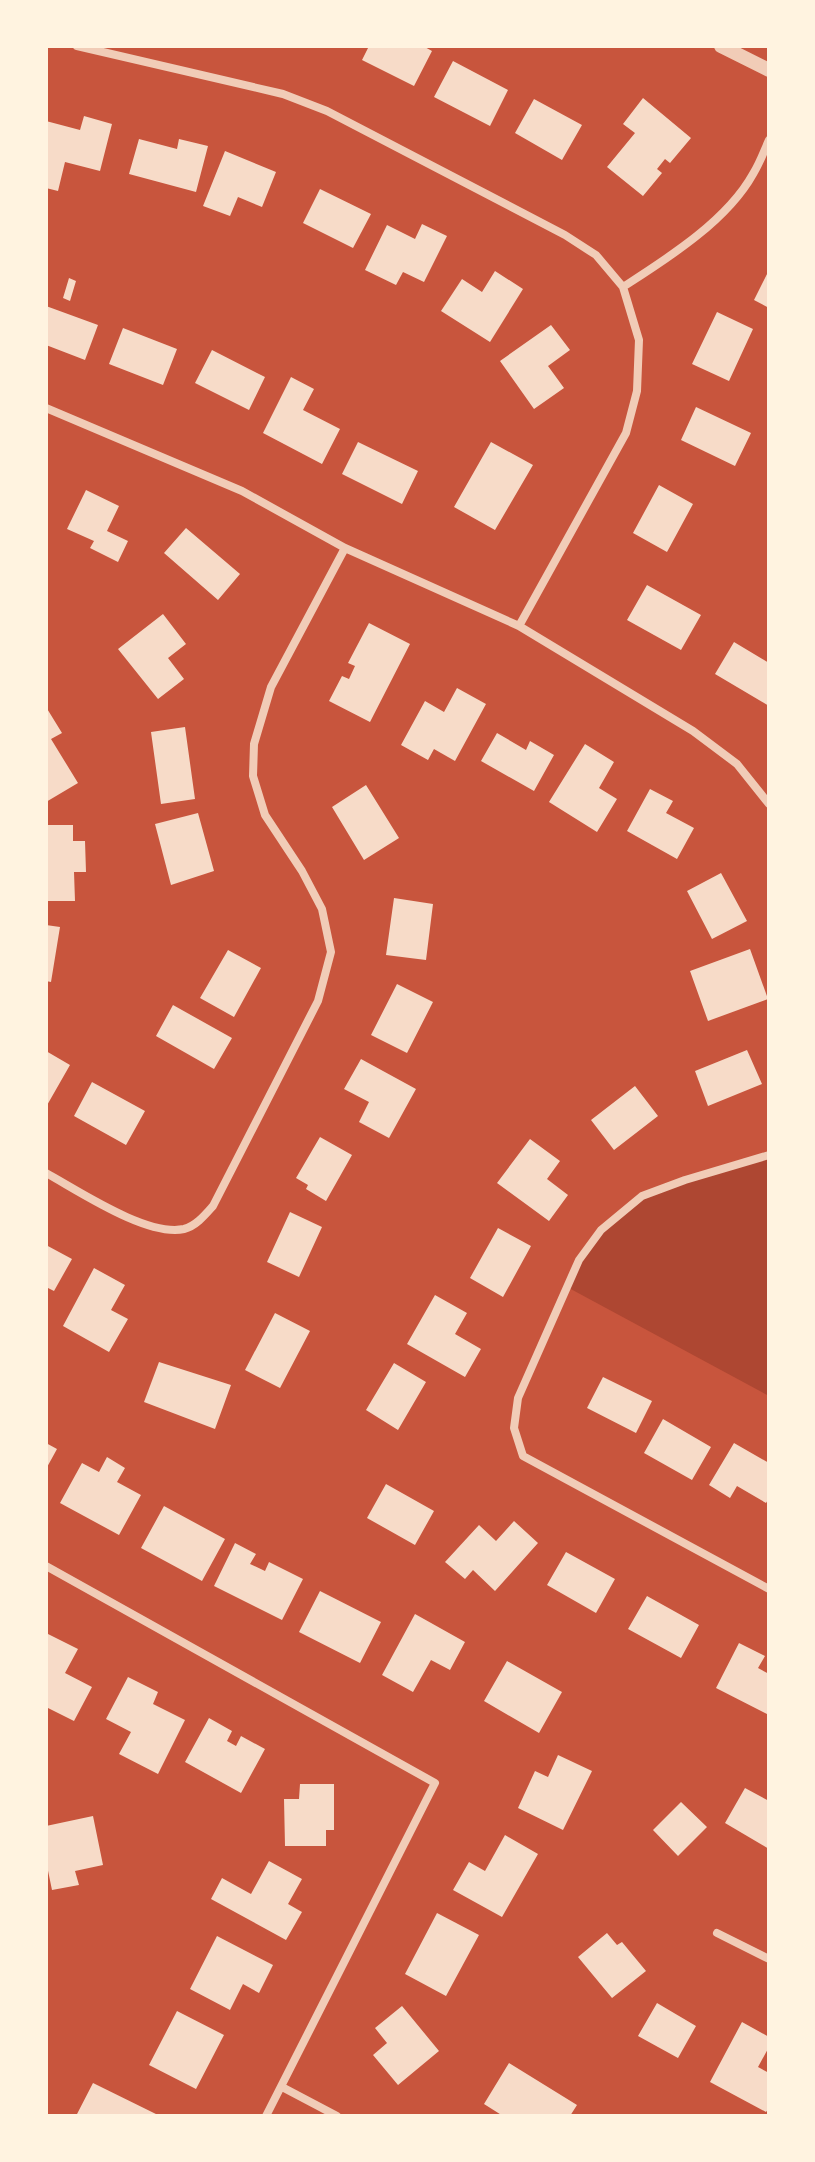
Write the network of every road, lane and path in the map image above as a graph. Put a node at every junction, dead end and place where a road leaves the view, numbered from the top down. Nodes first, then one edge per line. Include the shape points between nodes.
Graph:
1 (77, 46) edge
2 (721, 46) edge
3 (769, 70) edge
4 (769, 140) edge
5 (623, 287) junction
6 (46, 408) edge
7 (345, 548) junction
8 (519, 626) junction
9 (769, 804) edge
10 (769, 1155) edge
11 (46, 1173) edge
12 (46, 1566) edge
13 (769, 1589) edge
14 (717, 1933) dead end
15 (769, 1959) edge
16 (282, 2087) junction
17 (266, 2116) edge
18 (337, 2116) edge

1 - 5 street via 283,94 327,111 565,235 596,255
2 - 3 street
4 - 5 street via 753,176 720,214 669,258
5 - 8 street via 639,340 637,391 626,433
6 - 7 street via 242,491
7 - 8 street
7 - 11 street via 271,687 254,744 253,776 265,815 322,909 331,952 318,1001 213,1206 199,1221 183,1229 137,1223
8 - 9 street via 693,731 737,764
10 - 13 street via 642,1196 601,1230 579,1260 518,1398 514,1428 523,1456
12 - 16 street via 435,1783
14 - 15 street
16 - 17 street
16 - 18 street

